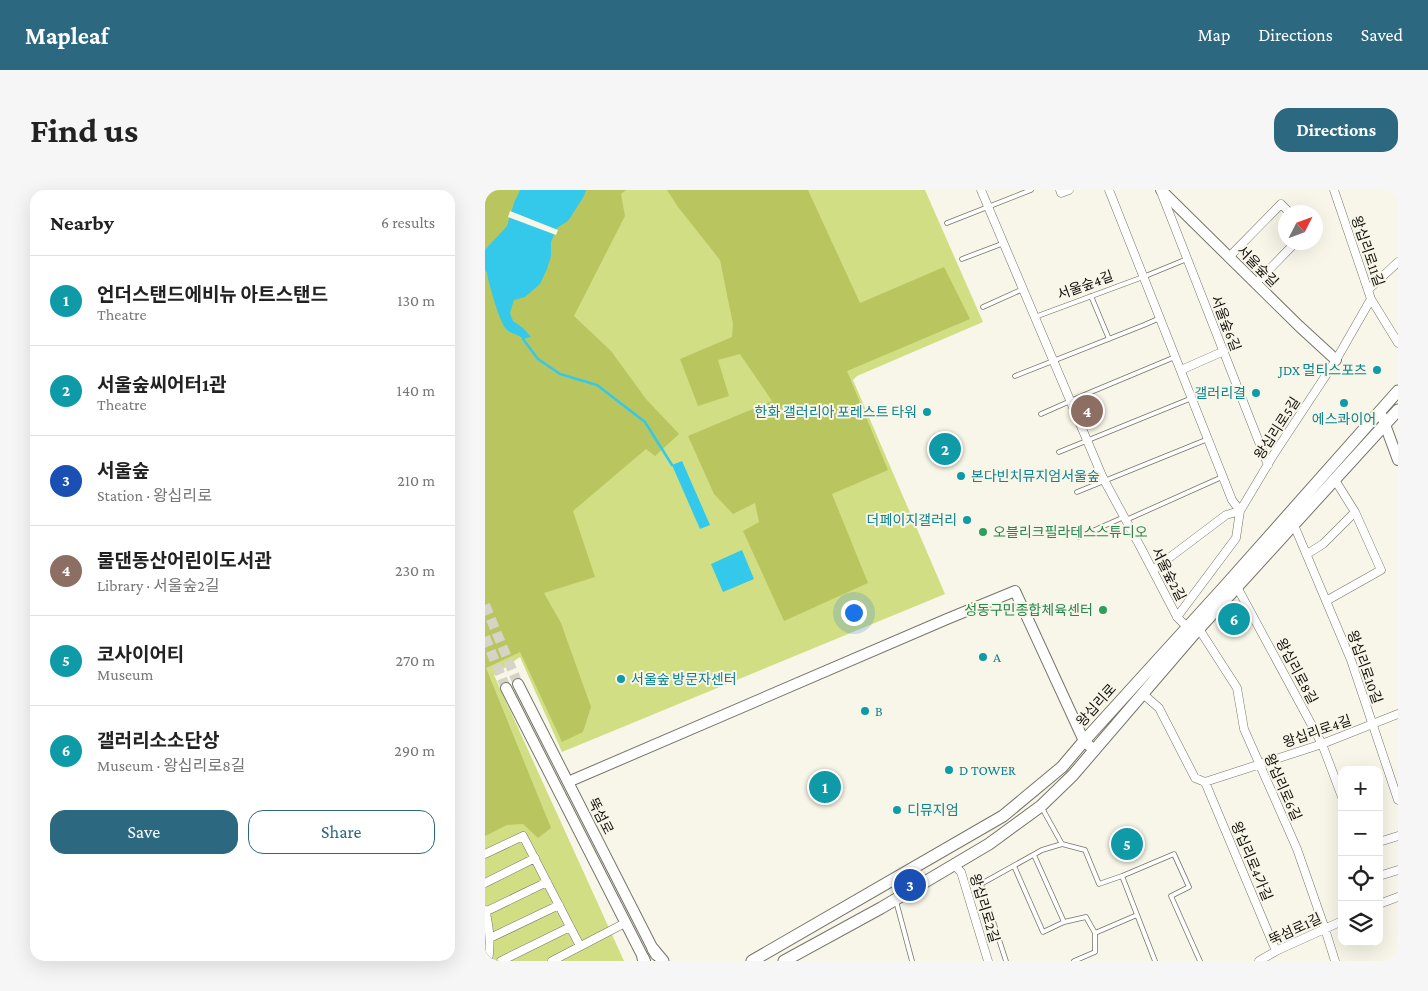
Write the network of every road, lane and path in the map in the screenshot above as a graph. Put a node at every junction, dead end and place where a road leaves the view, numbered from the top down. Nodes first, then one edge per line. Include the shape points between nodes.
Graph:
1 (981, 190) edge
2 (1031, 190) edge
3 (1060, 190) edge
4 (1069, 190) edge
5 (1109, 190) edge
6 (1161, 190) edge
7 (1334, 190) edge
8 (988, 206) junction
9 (1278, 207) edge
10 (947, 223) dead end
11 (1004, 243) junction
12 (1288, 250) edge
13 (1229, 257) junction
14 (962, 259) dead end
15 (1187, 259) junction
16 (1398, 262) edge
17 (1143, 277) junction
18 (1256, 283) junction
19 (1023, 290) junction
20 (1368, 290) junction
21 (1091, 296) junction
22 (1371, 299) junction
23 (983, 307) dead end
24 (1035, 317) junction
25 (1160, 318) junction
26 (1109, 339) junction
27 (1398, 343) edge
28 (1224, 351) junction
29 (1175, 357) junction
30 (1336, 360) junction
31 (1053, 361) junction
32 (1181, 370) junction
33 (1015, 376) dead end
34 (1394, 395) edge
35 (1192, 398) junction
36 (1070, 401) junction
37 (1380, 411) junction
38 (1398, 412) edge
39 (1041, 414) dead end
40 (1385, 425) junction
41 (1208, 439) junction
42 (1087, 441) junction
43 (1059, 452) dead end
44 (1398, 460) edge
45 (1268, 464) junction
46 (1223, 477) junction
47 (1335, 480) junction
48 (1105, 481) junction
49 (1077, 492) dead end
50 (1240, 511) junction
51 (1355, 512) junction
52 (1125, 518) junction
53 (1294, 525) junction
54 (1079, 537) dead end
55 (1307, 554) junction
56 (1153, 570) junction
57 (1237, 587) junction
58 (1326, 601) junction
59 (1177, 617) junction
60 (1187, 627) junction
61 (1199, 629) junction
62 (518, 684) tunnel mouth
63 (506, 688) tunnel mouth
64 (1143, 694) junction
65 (1398, 714) edge
66 (1373, 724) junction
67 (1084, 740) junction
68 (1322, 744) junction
69 (1094, 750) junction
70 (1260, 764) junction
71 (567, 782) junction
72 (1205, 782) junction
73 (1338, 786) edge
74 (1398, 800) edge
75 (1041, 806) junction
76 (1398, 836) edge
77 (1383, 841) edge
78 (1062, 844) junction
79 (485, 854) edge
80 (1034, 855) junction
81 (535, 858) junction
82 (954, 865) junction
83 (1014, 866) junction
84 (1398, 870) edge
85 (1383, 875) edge
86 (1122, 876) junction
87 (547, 882) junction
88 (485, 883) edge
89 (895, 898) junction
90 (1398, 898) edge
91 (1383, 903) edge
92 (559, 906) junction
93 (485, 911) edge
94 (1137, 915) junction
95 (1064, 922) junction
96 (625, 923) junction
97 (1338, 923) edge
98 (570, 927) junction
99 (1325, 929) junction
100 (1095, 933) junction
101 (490, 938) junction
102 (580, 946) junction
103 (653, 949) junction
104 (1275, 951) junction
105 (644, 960) edge
106 (488, 961) edge
107 (501, 961) edge
108 (552, 961) edge
109 (658, 961) edge
110 (663, 961) edge
111 (752, 961) edge
112 (784, 961) edge
113 (912, 961) edge
114 (988, 961) edge
115 (1006, 961) edge
116 (1074, 961) edge
117 (1155, 961) edge
118 (1200, 961) edge
119 (1259, 961) edge
120 (1335, 961) edge

1 - 8 street, 서울숲2길
2 - 8 lane
3 - 4 street via 1061,193
5 - 17 street
6 - 13 street, 서울숲길
6 - 15 street, 서울숲6길
7 - 20 street, 왕십리로11길
8 - 10 lane
8 - 11 street, 서울숲2길
9 - 13 street
11 - 14 lane
11 - 19 street, 서울숲2길
12 - 18 street
13 - 18 street, 서울숲길
15 - 17 lane, 서울숲4길
15 - 28 street, 서울숲6길
16 - 20 street
17 - 21 lane, 서울숲4길
17 - 25 street
18 - 30 street, 서울숲길
19 - 23 lane
19 - 24 street, 서울숲2길
20 - 22 street, 왕십리로11길
21 - 24 lane, 서울숲4길
21 - 26 lane
22 - 27 street, 왕십리로11길
22 - 30 street, 왕십리로5길
24 - 31 street, 서울숲2길
25 - 26 lane
25 - 29 street
26 - 31 lane
28 - 32 street
28 - 45 street, 서울숲6길
29 - 32 street
29 - 36 lane
30 - 45 street, 왕십리로5길
31 - 33 lane
31 - 36 street, 서울숲2길
32 - 35 street
34 - 37 main road, 왕십리로
34 - 38 street
35 - 41 street
35 - 42 lane
36 - 39 lane
36 - 42 street, 서울숲2길
37 - 40 street
37 - 60 main road, 왕십리로
38 - 40 main road, 왕십리로
40 - 44 street
40 - 47 main road, 왕십리로
41 - 46 street
41 - 48 lane
42 - 43 lane
42 - 48 street, 서울숲2길
45 - 50 street, 왕십리로5길
46 - 50 street
46 - 52 lane
47 - 51 street
47 - 53 main road, 왕십리로
48 - 49 lane
48 - 52 street, 서울숲2길
50 - 56 street via 1225,515
50 - 59 street, 왕십리로5길 via 1235,538
51 - 55 street via 1323,544
51 - 58 street via 1381,570
52 - 54 lane
52 - 56 street, 서울숲2길
53 - 55 street, 왕십리로10길
53 - 57 main road, 왕십리로
55 - 58 street, 왕십리로10길
56 - 59 street, 서울숲2길
57 - 61 main road, 왕십리로
57 - 68 street, 왕십리로8길
58 - 66 street, 왕십리로10길
59 - 60 street
60 - 67 main road, 왕십리로
61 - 64 main road, 왕십리로
61 - 70 street, 왕십리로6길 via 1237,688 1244,729
62 - 71 street, 뚝섬로
63 - 96 street, 뚝섬로
64 - 69 main road, 왕십리로
64 - 72 street via 1159,708 1195,778
65 - 66 street, 왕십리로4길
66 - 68 street, 왕십리로4길
66 - 74 street, 왕십리로10길
67 - 69 street
67 - 71 street via 1015,591
67 - 111 main road, 왕십리로 via 1062,767 1003,816
68 - 70 street, 왕십리로4길
68 - 73 street, 왕십리로8길
69 - 75 main road, 왕십리로
70 - 72 street, 왕십리로4길
70 - 99 street, 왕십리로6길 via 1297,849
71 - 103 street, 뚝섬로
72 - 104 street, 왕십리로4가길
75 - 78 lane
75 - 82 main road, 왕십리로
76 - 77 street
78 - 80 lane
78 - 86 lane via 1085,850 1099,884
79 - 81 street via 523,836
80 - 83 lane
80 - 95 lane
81 - 87 street
81 - 88 street
82 - 89 main road, 왕십리로
82 - 114 street, 왕십리로2길 via 961,872
83 - 95 lane via 1043,932
83 - 115 lane via 981,884
84 - 85 street
86 - 94 lane
86 - 118 lane via 1174,854 1189,887 1171,896
87 - 92 street
87 - 93 street
89 - 112 main road, 왕십리로
89 - 113 lane
90 - 91 street
92 - 98 street
92 - 101 street
93 - 101 street
94 - 100 lane
94 - 117 lane
95 - 100 lane via 1086,917
96 - 102 street
96 - 105 street, 뚝섬로
97 - 99 street, 뚝섬로1길
98 - 102 street
98 - 107 street
99 - 104 street, 뚝섬로1길
99 - 120 street, 왕십리로6길
100 - 116 lane via 1095,952
101 - 106 street
102 - 108 street
103 - 109 street, 뚝섬로
103 - 110 main road
104 - 119 street, 뚝섬로1길

